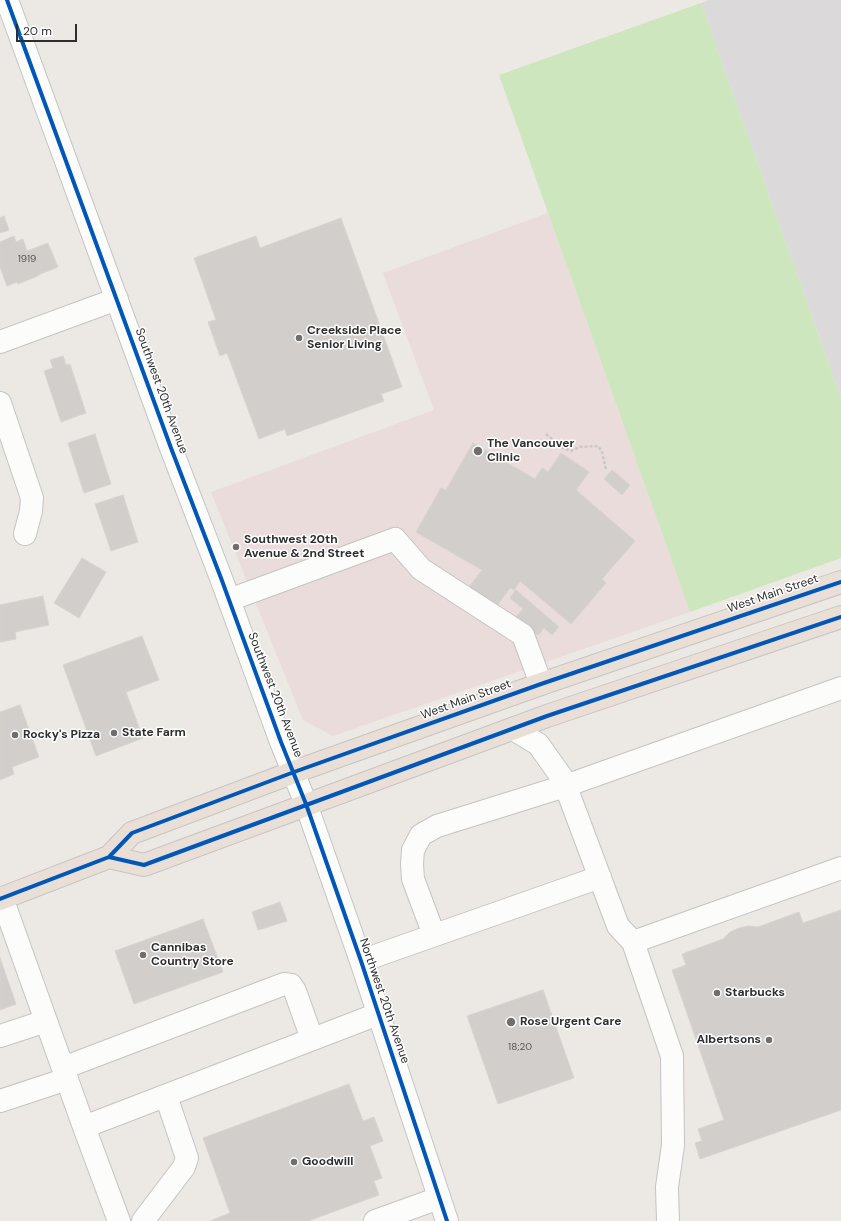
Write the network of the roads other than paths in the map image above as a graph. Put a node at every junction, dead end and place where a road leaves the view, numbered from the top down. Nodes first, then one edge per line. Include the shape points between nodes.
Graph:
1 (7, 0) edge
2 (117, 298) junction
3 (0, 342) edge
4 (0, 403) edge
5 (26, 534) dead end
6 (841, 582) edge
7 (229, 600) junction
8 (841, 617) edge
9 (541, 684) junction
10 (841, 688) edge
11 (513, 729) junction
12 (565, 786) junction
13 (300, 788) junction
14 (109, 857) junction
15 (841, 868) edge
16 (600, 877) junction
17 (1, 898) edge
18 (434, 935) junction
19 (633, 942) junction
20 (361, 961) junction
21 (378, 1014) junction
22 (46, 1021) junction
23 (0, 1036) edge
24 (312, 1039) junction
25 (65, 1074) junction
26 (166, 1096) junction
27 (0, 1101) edge
28 (84, 1127) junction
29 (439, 1198) junction
30 (119, 1221) edge
31 (142, 1221) edge
32 (375, 1221) edge
33 (447, 1221) edge
34 (668, 1221) edge

1 - 2 street, Southwest 20th Avenue
2 - 3 street
2 - 7 street, Southwest 20th Avenue
4 - 5 street via 32,498
6 - 9 highway, West Main Street
7 - 9 street via 395,539 420,569 523,635
7 - 13 street, Southwest 20th Avenue
8 - 11 highway, West Main Street
9 - 13 highway, West Main Street
10 - 12 street
11 - 12 street via 538,744 563,779
11 - 13 highway, West Main Street
12 - 16 street
12 - 18 street via 437,826 421,835 413,850 412,864 414,879
13 - 14 highway, West Main Street via 132,833
13 - 14 highway, West Main Street via 144,865
13 - 20 street, Northwest 20th Avenue
14 - 17 highway, West Main Street
15 - 19 street
16 - 18 street
16 - 19 street via 618,926
17 - 22 street
18 - 20 street
19 - 34 street via 672,1056 673,1145 667,1187
20 - 21 street, Northwest 20th Avenue
21 - 24 street
21 - 29 street, Northwest 20th Avenue
22 - 23 street
22 - 25 street
24 - 25 street via 295,991 291,985 284,984
24 - 26 street
25 - 27 street
25 - 28 street
26 - 28 street
26 - 31 street via 187,1158 184,1167
28 - 30 street
29 - 32 street
29 - 33 street, Northwest 20th Avenue

